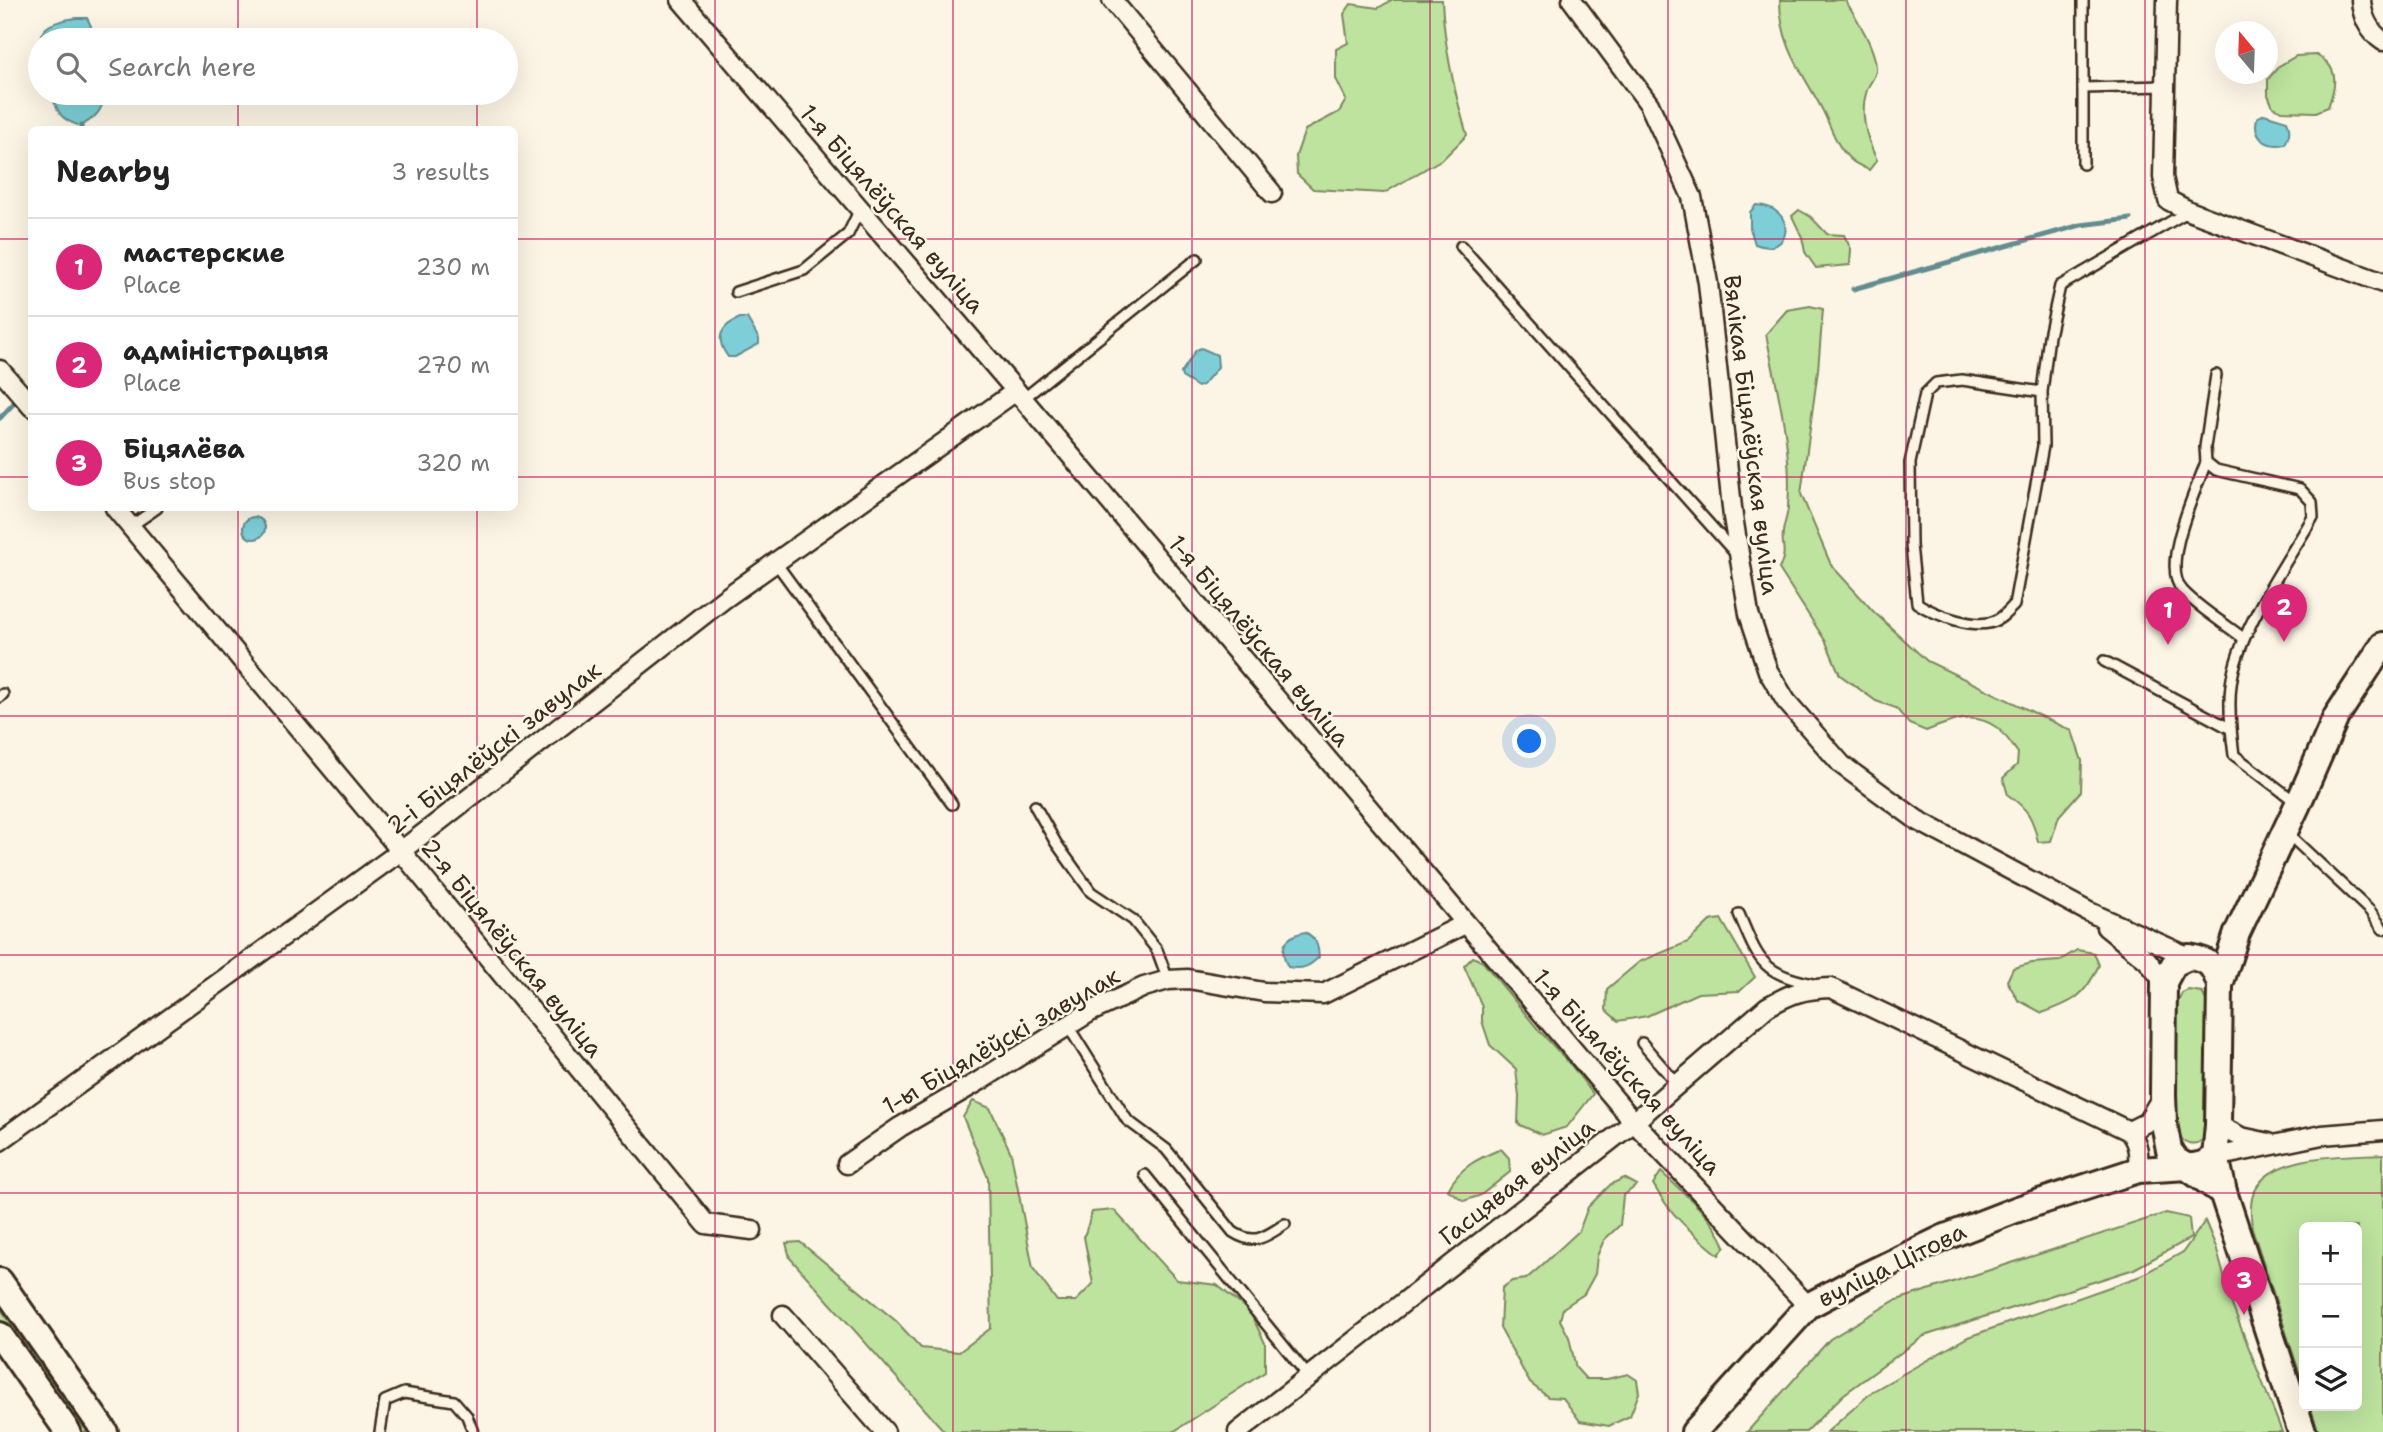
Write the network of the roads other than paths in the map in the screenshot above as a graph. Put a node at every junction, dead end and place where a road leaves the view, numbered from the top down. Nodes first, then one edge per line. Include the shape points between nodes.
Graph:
1 (681, 0) edge
2 (1112, 0) edge
3 (1572, 0) edge
4 (2083, 0) edge
5 (2167, 0) edge
6 (2361, 0) edge
7 (2383, 41) edge
8 (2165, 86) junction
9 (2083, 88) junction
10 (2083, 163) dead end
11 (1272, 193) dead end
12 (860, 209) junction
13 (2189, 211) junction
14 (1461, 246) dead end
15 (1197, 259) dead end
16 (2383, 283) edge
17 (736, 292) dead end
18 (0, 370) edge
19 (2216, 376) dead end
20 (2042, 392) junction
21 (1019, 395) junction
22 (28, 402) edge
23 (2206, 462) junction
24 (118, 511) edge
25 (153, 511) edge
26 (131, 526) junction
27 (1740, 558) junction
28 (776, 563) junction
29 (2244, 638) junction
30 (2383, 645) edge
31 (2104, 661) dead end
32 (2231, 729) junction
33 (951, 804) dead end
34 (2298, 804) junction
35 (1035, 806) dead end
36 (2285, 830) junction
37 (401, 851) junction
38 (2087, 911) junction
39 (1739, 914) dead end
40 (1465, 924) junction
41 (2383, 929) edge
42 (2237, 933) junction
43 (2196, 958) junction
44 (1168, 979) junction
45 (2164, 982) junction
46 (2220, 985) junction
47 (1830, 988) junction
48 (1068, 1026) junction
49 (1642, 1044) dead end
50 (1677, 1084) junction
51 (2163, 1095) junction
52 (1633, 1122) junction
53 (2164, 1123) junction
54 (2218, 1125) junction
55 (2383, 1130) edge
56 (2129, 1131) junction
57 (0, 1140) edge
58 (2276, 1144) junction
59 (2215, 1157) junction
60 (846, 1164) dead end
61 (2188, 1167) junction
62 (2138, 1170) junction
63 (1144, 1175) dead end
64 (2223, 1192) junction
65 (1285, 1224) dead end
66 (752, 1230) dead end
67 (0, 1281) edge
68 (1808, 1306) junction
69 (783, 1315) dead end
70 (0, 1335) edge
71 (1309, 1377) junction
72 (68, 1432) edge
73 (105, 1432) edge
74 (380, 1432) edge
75 (473, 1432) edge
76 (886, 1432) edge
77 (1238, 1432) edge
78 (1694, 1432) edge
79 (2302, 1432) edge

1 - 12 street, 1-я Біцялёўская вуліца
2 - 11 street
3 - 27 street, Вялікая Біцялёўская вуліца via 1649,104 1692,197 1708,283
4 - 9 lane
5 - 8 street
6 - 7 street via 2374,36
8 - 9 lane
8 - 13 street via 2163,177 2168,200
9 - 10 lane
12 - 17 lane via 848,234 804,270
12 - 21 street, 1-я Біцялёўская вуліца
13 - 16 street
13 - 20 lane via 2060,286
14 - 27 lane
15 - 21 lane
18 - 22 street
19 - 23 lane
20 - 20 lane via 2043,446 2014,605 1996,621 1965,623 1932,613 1917,603 1911,545 1910,463 1925,394 1936,383 1962,380
21 - 28 street, 2-і Біцялёўскі завулак
21 - 40 street, 1-я Біцялёўская вуліца
23 - 29 lane via 2177,545 2175,571 2181,589
23 - 29 lane via 2216,470 2300,489 2312,502 2313,517
24 - 26 street, 2-я Біцялёўская вуліца
25 - 26 lane
26 - 37 street, 2-я Біцялёўская вуліца
27 - 38 street, Вялікая Біцялёўская вуліца via 1749,614 1768,671 1786,701 1842,765 1917,820
28 - 33 lane
28 - 37 street, 2-і Біцялёўскі завулак
29 - 32 lane via 2231,685
30 - 34 main road via 2336,717
31 - 32 lane
32 - 34 lane via 2234,755
34 - 36 main road
35 - 44 lane via 1091,891 1133,920 1157,950
36 - 41 lane
36 - 42 main road
37 - 57 street, 2-і Біцялёўскі завулак
37 - 66 street, 2-я Біцялёўская вуліца via 706,1224
38 - 43 street, Вялікая Біцялёўская вуліца
38 - 45 street, Вялікая Біцялёўская вуліца via 2147,960
39 - 47 lane via 1763,964 1786,978
40 - 44 street, 1-ы Біцялёўскі завулак via 1323,994 1264,992
40 - 52 street, 1-я Біцялёўская вуліца
42 - 43 main road
42 - 46 main road
43 - 45 main road via 2174,964
43 - 46 main road via 2214,968
44 - 48 street, 1-ы Біцялёўскі завулак
45 - 51 main road
46 - 54 main road
47 - 50 street, Гасцявая вуліца via 1803,989 1767,1007
47 - 56 street
48 - 60 street, 1-ы Біцялёўскі завулак
48 - 65 lane via 1127,1120 1166,1149 1233,1232 1255,1240
49 - 50 lane
50 - 52 street, Гасцявая вуліца
51 - 53 main road
51 - 56 street via 2147,1122
52 - 68 street, 1-я Біцялёўская вуліца
52 - 71 street, Гасцявая вуліца
53 - 61 main road via 2169,1150
53 - 62 main road via 2156,1145
54 - 58 street via 2241,1137
54 - 59 main road
55 - 58 street
56 - 62 street via 2137,1142
58 - 59 street
59 - 61 main road, вуліца Цітова
59 - 64 main road
61 - 62 main road, вуліца Цітова
61 - 64 main road
62 - 68 main road, вуліца Цітова via 1942,1238
63 - 71 lane
64 - 79 main road
67 - 73 main road
68 - 78 main road, вуліца Цітова
69 - 76 street
70 - 72 main road
71 - 77 street, Гасцявая вуліца
74 - 75 lane via 385,1401 404,1394 454,1401

